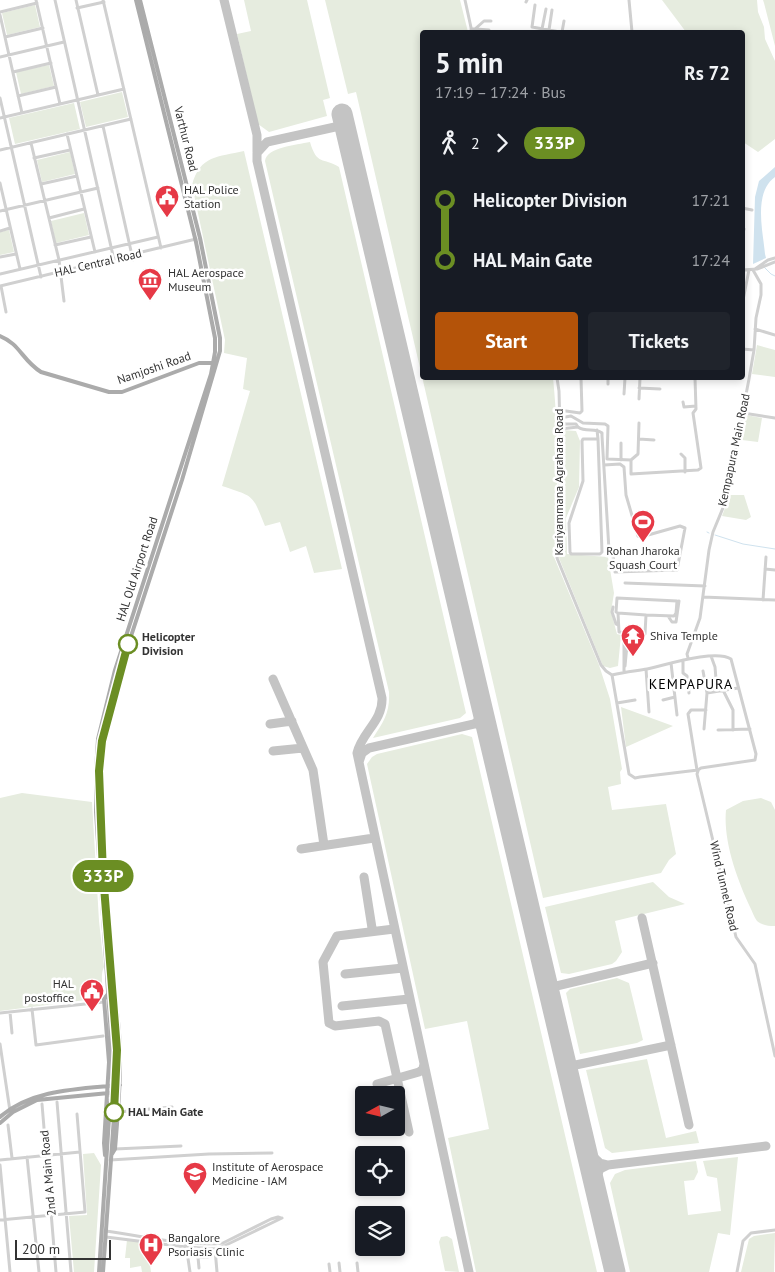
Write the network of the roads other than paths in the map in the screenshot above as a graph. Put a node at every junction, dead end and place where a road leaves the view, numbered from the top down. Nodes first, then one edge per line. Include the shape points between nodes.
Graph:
1 (55, 0) edge
2 (76, 0) edge
3 (136, 0) edge
4 (140, 0) edge
5 (465, 0) edge
6 (629, 0) edge
7 (104, 1) edge
8 (37, 2) edge
9 (535, 5) dead end
10 (78, 8) junction
11 (546, 9) dead end
12 (552, 10) dead end
13 (0, 13) edge
14 (491, 21) dead end
15 (564, 21) dead end
16 (43, 28) junction
17 (473, 30) edge
18 (488, 30) dead end
19 (545, 30) edge
20 (562, 30) edge
21 (632, 30) edge
22 (5, 37) junction
23 (64, 42) junction
24 (47, 46) junction
25 (9, 55) junction
26 (0, 57) edge
27 (50, 63) junction
28 (13, 72) junction
29 (56, 88) junction
30 (124, 89) junction
31 (98, 95) junction
32 (18, 96) junction
33 (0, 98) edge
34 (78, 100) junction
35 (60, 104) junction
36 (22, 113) junction
37 (2, 118) edge
38 (131, 119) junction
39 (103, 126) junction
40 (85, 130) junction
41 (67, 134) junction
42 (31, 142) junction
43 (11, 147) junction
44 (0, 150) edge
45 (70, 150) junction
46 (34, 158) junction
47 (77, 176) junction
48 (0, 183) edge
49 (41, 184) junction
50 (98, 188) junction
51 (80, 192) junction
52 (1, 193) edge
53 (44, 200) junction
54 (25, 205) junction
55 (6, 209) junction
56 (85, 209) junction
57 (745, 209) edge
58 (752, 210) dead end
59 (0, 211) edge
60 (48, 218) junction
61 (10, 228) junction
62 (0, 231) edge
63 (91, 236) junction
64 (158, 237) junction
65 (198, 239) junction
66 (130, 243) junction
67 (55, 245) junction
68 (112, 248) junction
69 (161, 248) junction
70 (95, 252) junction
71 (16, 254) junction
72 (132, 255) junction
73 (0, 258) edge
74 (59, 260) junction
75 (114, 260) junction
76 (133, 260) dead end
77 (774, 260) edge
78 (39, 265) junction
79 (20, 269) junction
80 (754, 269) junction
81 (745, 270) edge
82 (61, 272) junction
83 (0, 274) edge
84 (41, 277) junction
85 (0, 286) edge
86 (745, 296) edge
87 (64, 300) dead end
88 (6, 312) dead end
89 (755, 329) junction
90 (775, 334) edge
91 (0, 336) edge
92 (745, 350) edge
93 (754, 350) junction
94 (215, 363) junction
95 (215, 371) joint
96 (557, 380) edge
97 (581, 380) edge
98 (608, 380) edge
99 (624, 380) edge
100 (640, 380) edge
101 (695, 380) edge
102 (608, 384) dead end
103 (640, 388) junction
104 (660, 389) dead end
105 (624, 394) dead end
106 (639, 399) dead end
107 (683, 402) dead end
108 (696, 406) junction
109 (559, 410) junction
110 (743, 413) junction
111 (572, 414) junction
112 (560, 418) junction
113 (775, 418) edge
114 (639, 423) dead end
115 (560, 427) junction
116 (597, 430) junction
117 (598, 439) junction
118 (639, 439) junction
119 (654, 440) dead end
120 (622, 443) dead end
121 (681, 454) dead end
122 (621, 460) junction
123 (631, 460) junction
124 (604, 465) junction
125 (685, 472) junction
126 (766, 557) dead end
127 (765, 569) junction
128 (775, 570) edge
129 (625, 583) dead end
130 (705, 586) junction
131 (703, 598) junction
132 (763, 600) junction
133 (775, 600) edge
134 (679, 601) dead end
135 (613, 607) dead end
136 (618, 613) junction
137 (646, 615) junction
138 (668, 616) junction
139 (618, 626) junction
140 (626, 634) junction
141 (711, 656) junction
142 (688, 658) junction
143 (683, 660) junction
144 (671, 663) junction
145 (119, 667) junction
146 (646, 669) junction
147 (624, 671) junction
148 (703, 671) dead end
149 (612, 675) junction
150 (738, 688) junction
151 (723, 690) junction
152 (717, 691) junction
153 (689, 693) dead end
154 (707, 693) junction
155 (675, 698) junction
156 (635, 700) dead end
157 (663, 700) dead end
158 (617, 703) junction
159 (706, 710) junction
160 (650, 712) dead end
161 (677, 715) dead end
162 (704, 729) dead end
163 (750, 729) junction
164 (718, 730) dead end
165 (733, 730) junction
166 (697, 770) junction
167 (110, 995) junction
168 (104, 1002) junction
169 (32, 1009) junction
170 (10, 1012) junction
171 (0, 1013) edge
172 (12, 1033) dead end
173 (103, 1036) dead end
174 (0, 1044) edge
175 (775, 1056) edge
176 (114, 1078) tunnel mouth
177 (120, 1085) junction
178 (107, 1086) junction
179 (107, 1092) junction
180 (120, 1092) junction
181 (57, 1102) dead end
182 (112, 1103) tunnel mouth
183 (42, 1104) dead end
184 (172, 1107) dead end
185 (10, 1111) junction
186 (118, 1112) junction
187 (77, 1114) dead end
188 (0, 1118) edge
189 (0, 1123) edge
190 (8, 1125) dead end
191 (181, 1146) dead end
192 (115, 1149) junction
193 (80, 1152) junction
194 (272, 1153) dead end
195 (61, 1154) junction
196 (46, 1155) junction
197 (27, 1157) junction
198 (12, 1158) junction
199 (110, 1159) junction
200 (0, 1160) edge
201 (0, 1165) edge
202 (66, 1214) junction
203 (51, 1215) junction
204 (33, 1217) junction
205 (5, 1219) junction
206 (0, 1220) edge
207 (775, 1230) edge
208 (106, 1231) junction
209 (106, 1237) junction
210 (186, 1242) junction
211 (186, 1247) junction
212 (205, 1248) junction
213 (215, 1249) junction
214 (339, 1263) dead end
215 (358, 1263) dead end
216 (329, 1264) dead end
217 (199, 1268) dead end
218 (10, 1272) edge
219 (39, 1272) edge
220 (56, 1272) edge
221 (71, 1272) edge
222 (99, 1272) edge
223 (103, 1272) edge
224 (190, 1272) edge
225 (217, 1272) edge
226 (330, 1272) edge
227 (340, 1272) edge
228 (358, 1272) edge
229 (737, 1272) edge

1 - 23 street
2 - 10 street
3 - 65 main road, Varthur Road
4 - 65 main road, Varthur Road
5 - 17 street
6 - 21 street
7 - 10 street
7 - 30 street
8 - 13 street
8 - 16 street
9 - 19 street via 531,25
10 - 31 street
11 - 19 street
12 - 19 street
13 - 22 street
14 - 17 street via 484,20
15 - 20 street
16 - 22 street
16 - 24 street
17 - 18 street
22 - 25 street
23 - 24 street
23 - 34 street
24 - 25 street
24 - 27 street
25 - 26 street
25 - 28 street
27 - 28 street
27 - 29 street
28 - 32 street
29 - 32 street
29 - 35 street
30 - 31 street
30 - 38 street
31 - 34 street
32 - 36 street
33 - 37 street
34 - 35 street
34 - 40 street
35 - 36 street
36 - 37 street
37 - 43 street
38 - 39 street
38 - 64 street
39 - 40 street
39 - 66 street
40 - 41 street
40 - 50 street
41 - 42 street
41 - 45 street
42 - 43 street
42 - 46 street
43 - 44 street
43 - 54 street
45 - 46 street
45 - 47 street
46 - 49 street
47 - 49 street
47 - 51 street
48 - 52 street
49 - 53 street
50 - 51 street
50 - 68 street
51 - 53 street
51 - 56 street
52 - 55 street
53 - 54 street
53 - 60 street
54 - 55 street
54 - 78 street
55 - 59 street
55 - 61 street
56 - 60 street
56 - 63 street
57 - 58 street
60 - 67 street
61 - 62 street
61 - 71 street
63 - 67 street
63 - 70 street
64 - 66 street
64 - 69 street
65 - 69 street, HAL Central Road
65 - 94 main road, Varthur Road via 215,338
66 - 68 street
66 - 72 street
67 - 74 street
68 - 70 street
68 - 75 street
69 - 72 street, HAL Central Road
70 - 74 street
71 - 73 street
71 - 79 street
72 - 75 street, HAL Central Road
72 - 76 street
74 - 78 street
74 - 82 street
75 - 82 street, HAL Central Road
77 - 80 street
78 - 79 street
78 - 84 street
79 - 83 street
80 - 81 street
80 - 86 street
80 - 89 street, Kempapura Main Road via 761,284
82 - 84 street, HAL Central Road
82 - 87 street
84 - 85 street, HAL Central Road
85 - 88 street
89 - 90 street
89 - 93 street, Kempapura Main Road
91 - 94 main road, Namjoshi Road via 15,344 28,362 41,372 109,392 122,392 199,363
92 - 93 street
93 - 110 street, Kempapura Main Road
94 - 95 main road, Varthur Road
94 - 145 main road, HAL Old Airport Road
95 - 145 main road, HAL Old Airport Road
96 - 109 street, Kariyammana Agrahara Road
97 - 111 street via 582,411
98 - 102 street
99 - 105 street
100 - 103 street
101 - 108 street
103 - 104 street
103 - 106 street
107 - 108 street via 687,408
108 - 125 street via 694,413 701,468
109 - 111 street
109 - 112 street, Kariyammana Agrahara Road
110 - 113 street
110 - 130 street, Kempapura Main Road via 725,503 709,550
111 - 112 street
111 - 122 street via 583,423 608,426 607,459
112 - 115 street, Kariyammana Agrahara Road
114 - 118 street
115 - 116 street via 576,424 583,431
115 - 149 street, Kariyammana Agrahara Road via 558,560 601,665
116 - 117 street
116 - 124 street via 602,436
117 - 117 street via 602,552 572,554 569,523 583,481 582,441
118 - 119 street
118 - 123 street via 638,454
120 - 122 street
121 - 125 street
122 - 123 street
123 - 125 street via 632,474
124 - 124 street via 620,464 624,467 626,495 638,536 680,526 685,528 677,570 615,572 609,550
126 - 127 street
127 - 128 street
127 - 132 street
129 - 130 street
130 - 131 street, Kempapura Main Road
131 - 132 street
131 - 142 street, Kempapura Main Road
132 - 133 street
134 - 138 street via 676,622
135 - 139 street
136 - 137 street
136 - 138 street via 617,598 677,601 676,613
136 - 139 street
137 - 138 street
137 - 140 street via 645,634
139 - 140 street via 619,632
140 - 147 street
141 - 142 street, Kariyammana Agrahara Road
141 - 150 street, Kariyammana Agrahara Road via 731,659
141 - 152 street
142 - 143 street, Kariyammana Agrahara Road
143 - 144 street, Kariyammana Agrahara Road
143 - 153 street
144 - 146 street, Kariyammana Agrahara Road
144 - 155 street
145 - 167 main road, HAL Old Airport Road via 98,739 96,772 99,865
146 - 147 street, Kariyammana Agrahara Road
146 - 160 street
147 - 149 street, Kariyammana Agrahara Road
148 - 154 street
149 - 158 street, Kariyammana Agrahara Road
150 - 151 street
150 - 163 street, Kariyammana Agrahara Road
151 - 152 street
151 - 165 street via 733,710
152 - 154 street
154 - 159 street
155 - 157 street
155 - 161 street
156 - 158 street
158 - 166 street, Kariyammana Agrahara Road via 631,776
159 - 162 street
159 - 166 street, Wind Tunnel Road via 691,710 688,714
163 - 165 street
163 - 166 street, Kariyammana Agrahara Road via 755,760
164 - 165 street
166 - 175 street, Wind Tunnel Road via 736,937 755,964
167 - 168 main road
167 - 176 main road
167 - 177 main road via 115,999 119,1019
168 - 169 street
168 - 178 main road via 109,1054
169 - 170 street
169 - 173 street via 36,1045
170 - 171 street
170 - 172 street
174 - 185 street
177 - 178 main road
177 - 180 main road
178 - 179 main road
178 - 185 main road via 35,1097
179 - 180 main road
179 - 185 main road via 37,1100
179 - 199 main road via 104,1143
180 - 186 main road
181 - 195 street
182 - 199 main road
183 - 196 street, 2nd A Main Road
184 - 186 street
185 - 188 main road
185 - 189 main road
186 - 192 main road
187 - 193 street
190 - 198 street
191 - 192 street
192 - 199 main road
193 - 195 street
193 - 202 street via 85,1212
194 - 199 street
195 - 196 street
195 - 202 street
196 - 197 street
196 - 203 street, 2nd A Main Road
197 - 198 street
197 - 204 street
198 - 200 street
199 - 208 main road
199 - 222 main road
201 - 205 street
202 - 203 street
202 - 221 street
203 - 204 street
203 - 220 street, 2nd A Main Road
204 - 205 street
204 - 219 street
205 - 206 street
205 - 218 street
207 - 229 street via 751,1233 746,1238
208 - 209 main road
208 - 210 street
209 - 211 street
209 - 223 main road
210 - 211 street
210 - 213 street via 222,1243 271,1219 282,1218
211 - 212 street
211 - 224 street
212 - 213 street
212 - 217 street via 208,1257 198,1257
213 - 225 street
214 - 227 street
215 - 228 street
216 - 226 street

